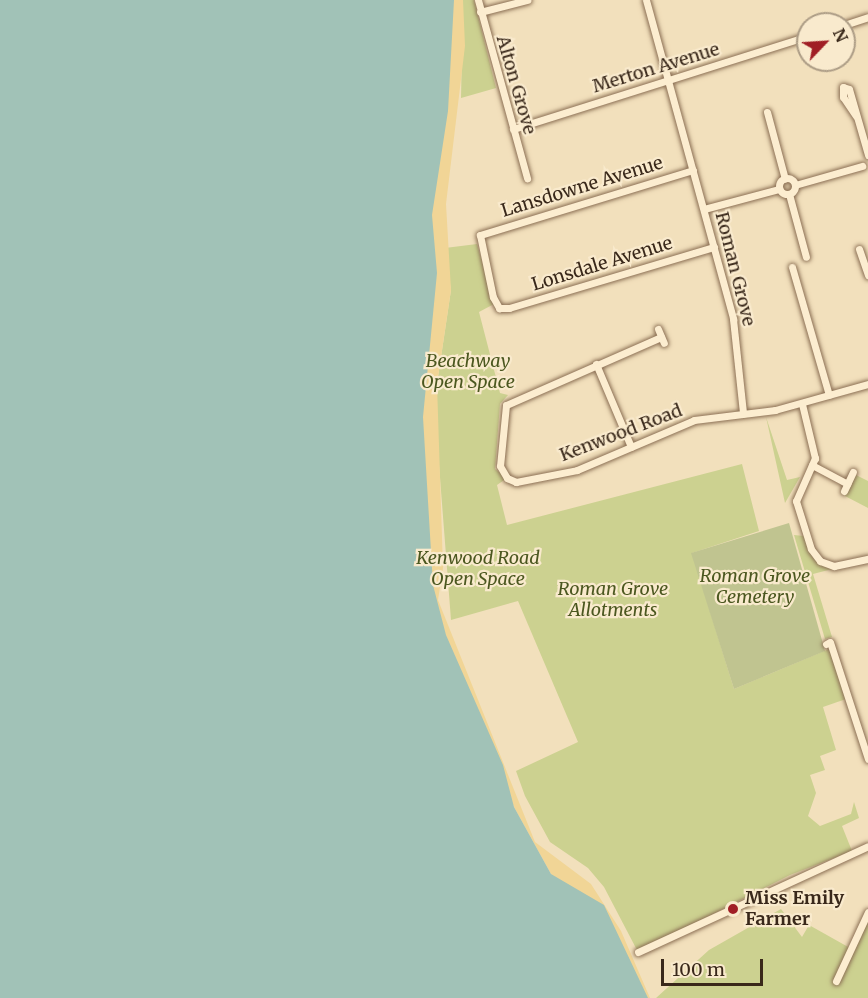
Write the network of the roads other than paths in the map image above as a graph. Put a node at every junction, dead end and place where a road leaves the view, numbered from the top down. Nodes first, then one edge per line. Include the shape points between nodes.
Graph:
1 (478, 0) edge
2 (527, 0) edge
3 (646, 0) edge
4 (480, 12) junction
5 (796, 40) edge
6 (669, 80) junction
7 (767, 112) dead end
8 (856, 116) dead end
9 (513, 129) junction
10 (868, 155) edge
11 (865, 169) edge
12 (693, 170) junction
13 (527, 178) dead end
14 (785, 179) junction
15 (795, 185) junction
16 (779, 189) junction
17 (789, 194) junction
18 (704, 209) junction
19 (714, 247) junction
20 (859, 249) dead end
21 (806, 257) dead end
22 (792, 267) dead end
23 (868, 275) edge
24 (499, 308) joint
25 (661, 336) dead end
26 (596, 364) junction
27 (868, 384) edge
28 (829, 395) junction
29 (802, 404) junction
30 (742, 413) junction
31 (631, 447) junction
32 (812, 465) junction
33 (853, 472) dead end
34 (868, 559) edge
35 (826, 644) dead end
36 (868, 759) edge
37 (868, 846) edge
38 (859, 851) junction
39 (868, 851) edge
40 (868, 912) edge
41 (638, 952) dead end
42 (836, 981) dead end

1 - 4 street, Alton Grove
2 - 4 street
3 - 6 street, Roman Grove
4 - 9 street, Alton Grove
5 - 6 street, Merton Avenue
6 - 9 street, Merton Avenue
6 - 12 street, Roman Grove
7 - 14 street
8 - 10 street
9 - 13 street, Alton Grove
10 - 11 street
11 - 15 street
12 - 18 street, Roman Grove
12 - 24 street, Lansdowne Avenue via 480,235
14 - 15 street
14 - 16 street
15 - 17 street
16 - 17 street
16 - 18 street
17 - 21 street
18 - 19 street, Roman Grove
19 - 24 street, Lonsdale Avenue
19 - 30 street, Roman Grove via 737,339
20 - 23 street
22 - 28 street
25 - 26 street, Kenwood Road
26 - 31 street
26 - 31 street, Kenwood Road via 506,405 502,473 516,482 577,470
27 - 28 street, Kenwood Road
28 - 29 street, Kenwood Road
29 - 30 street, Kenwood Road
29 - 32 street via 815,455
30 - 31 street, Kenwood Road via 694,420
32 - 33 street via 846,487
32 - 34 street via 796,501 811,549 819,561 834,566
35 - 36 street via 830,642
37 - 38 street
38 - 39 street
38 - 41 street via 790,878
40 - 42 street

